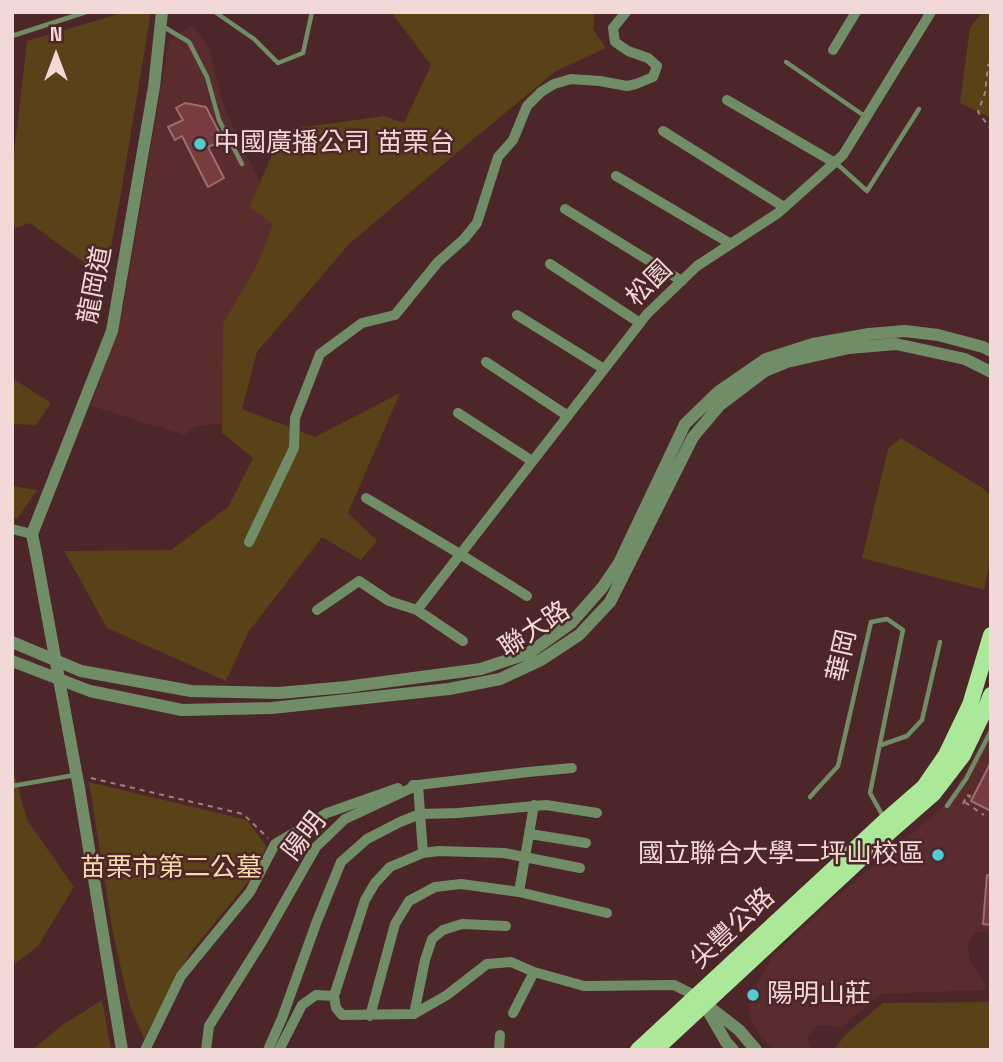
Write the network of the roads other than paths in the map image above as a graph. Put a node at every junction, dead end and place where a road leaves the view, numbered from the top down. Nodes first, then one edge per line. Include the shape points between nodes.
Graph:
1 (86, 12) edge
2 (215, 12) edge
3 (312, 12) edge
4 (626, 12) edge
5 (856, 12) edge
6 (931, 12) edge
7 (161, 18) edge
8 (12, 36) edge
9 (833, 50) dead end
10 (786, 62) dead end
11 (727, 100) dead end
12 (919, 109) dead end
13 (867, 117) junction
14 (663, 131) dead end
15 (835, 163) junction
16 (242, 164) dead end
17 (616, 176) dead end
18 (784, 208) junction
19 (565, 209) dead end
20 (731, 244) junction
21 (550, 264) dead end
22 (682, 281) junction
23 (517, 315) dead end
24 (640, 323) junction
25 (991, 351) edge
26 (486, 362) dead end
27 (604, 369) junction
28 (991, 372) edge
29 (458, 413) dead end
30 (568, 416) junction
31 (532, 461) junction
32 (366, 498) dead end
33 (12, 529) edge
34 (32, 534) junction
35 (249, 542) dead end
36 (460, 554) junction
37 (527, 596) dead end
38 (317, 610) dead end
39 (417, 610) junction
40 (991, 635) edge
41 (463, 641) dead end
42 (12, 642) edge
43 (940, 642) dead end
44 (12, 661) edge
45 (347, 693) junction
46 (991, 695) edge
47 (991, 731) edge
48 (881, 746) junction
49 (572, 768) dead end
50 (76, 774) junction
51 (418, 785) junction
52 (12, 786) edge
53 (810, 797) dead end
54 (534, 805) junction
55 (947, 806) dead end
56 (597, 813) dead end
57 (420, 814) junction
58 (890, 824) junction
59 (530, 834) junction
60 (586, 843) dead end
61 (423, 853) junction
62 (525, 858) junction
63 (580, 868) dead end
64 (519, 892) junction
65 (607, 913) dead end
66 (506, 926) dead end
67 (534, 971) junction
68 (334, 996) junction
69 (700, 1001) junction
70 (513, 1013) dead end
71 (414, 1014) junction
72 (370, 1016) junction
73 (500, 1035) dead end
74 (122, 1050) edge
75 (145, 1050) edge
76 (206, 1050) edge
77 (268, 1050) edge
78 (279, 1050) edge
79 (499, 1050) edge
80 (638, 1050) edge
81 (655, 1050) edge
82 (733, 1050) edge
83 (756, 1050) edge

1 - 8 lane
2 - 3 lane via 254,39 278,63 303,53
4 - 35 street via 613,28 615,42 657,66 653,77 627,86 571,79 554,84 527,106 513,140 498,158 477,223 464,239 438,262 395,315 362,323 320,354 295,418 293,448
5 - 9 street
6 - 13 street, 松園
7 - 16 lane via 189,42 207,76 219,120
7 - 34 street, 龍岡道 via 154,87 112,331
10 - 13 lane
11 - 15 street
12 - 15 lane via 867,191
13 - 15 street, 松園
14 - 18 street
15 - 18 street, 松園
17 - 20 street
18 - 20 street, 松園
19 - 22 street
20 - 22 street, 松園
21 - 24 street
22 - 24 street, 松園
23 - 27 street
24 - 27 street, 松園
25 - 45 street, 聯大路 via 938,335 905,331 813,344 766,359 718,392 685,424 619,563 571,622 529,653 481,669
26 - 30 street
27 - 30 street, 松園
28 - 45 street, 聯大路 via 965,359 896,344 849,348 765,371 720,405 693,437 610,602 579,635 500,679 449,689
29 - 31 street
30 - 31 street, 松園
31 - 36 street, 松園
32 - 36 street
33 - 34 street
34 - 50 street, bridge
36 - 37 street
36 - 39 street, 松園
38 - 39 street via 359,581 389,601
39 - 41 street
40 - 58 main road, 尖豐公路 via 970,705 946,755
42 - 45 street, 聯大路 via 81,671 191,691
43 - 48 lane via 922,720 907,736
44 - 45 street, 聯大路 via 90,691 182,710 272,708
46 - 58 main road, 尖豐公路 via 963,755 933,794
47 - 55 lane
48 - 53 lane, 華岡 via 903,630 887,620 871,622 838,766
48 - 58 lane, 華岡 via 870,793
49 - 51 street, 陽明
50 - 52 lane
50 - 74 street, bridge
51 - 57 street
51 - 75 street via 327,813 275,844 250,892 181,976
51 - 76 street, 陽明 via 345,818 317,847 209,1026
54 - 56 street, 陽明
54 - 57 street, 陽明
54 - 59 street
57 - 61 street
57 - 77 street, 陽明 via 367,839 341,862
58 - 69 main road, 尖豐公路
59 - 60 street
59 - 62 street
61 - 62 street via 504,853
61 - 68 street via 390,867 375,883 365,900
62 - 63 street
62 - 64 street
64 - 65 street
64 - 72 street via 461,884 435,887 409,901 395,924
66 - 71 street via 462,924 432,939
67 - 69 street via 584,986 674,985
67 - 70 street
67 - 71 street via 511,962 488,964
68 - 72 street via 342,1015
68 - 78 street via 316,995 302,1005
69 - 80 main road, 尖豐公路
69 - 81 main road, 尖豐公路
69 - 82 street
69 - 83 street via 739,1030
71 - 72 street
73 - 79 street

